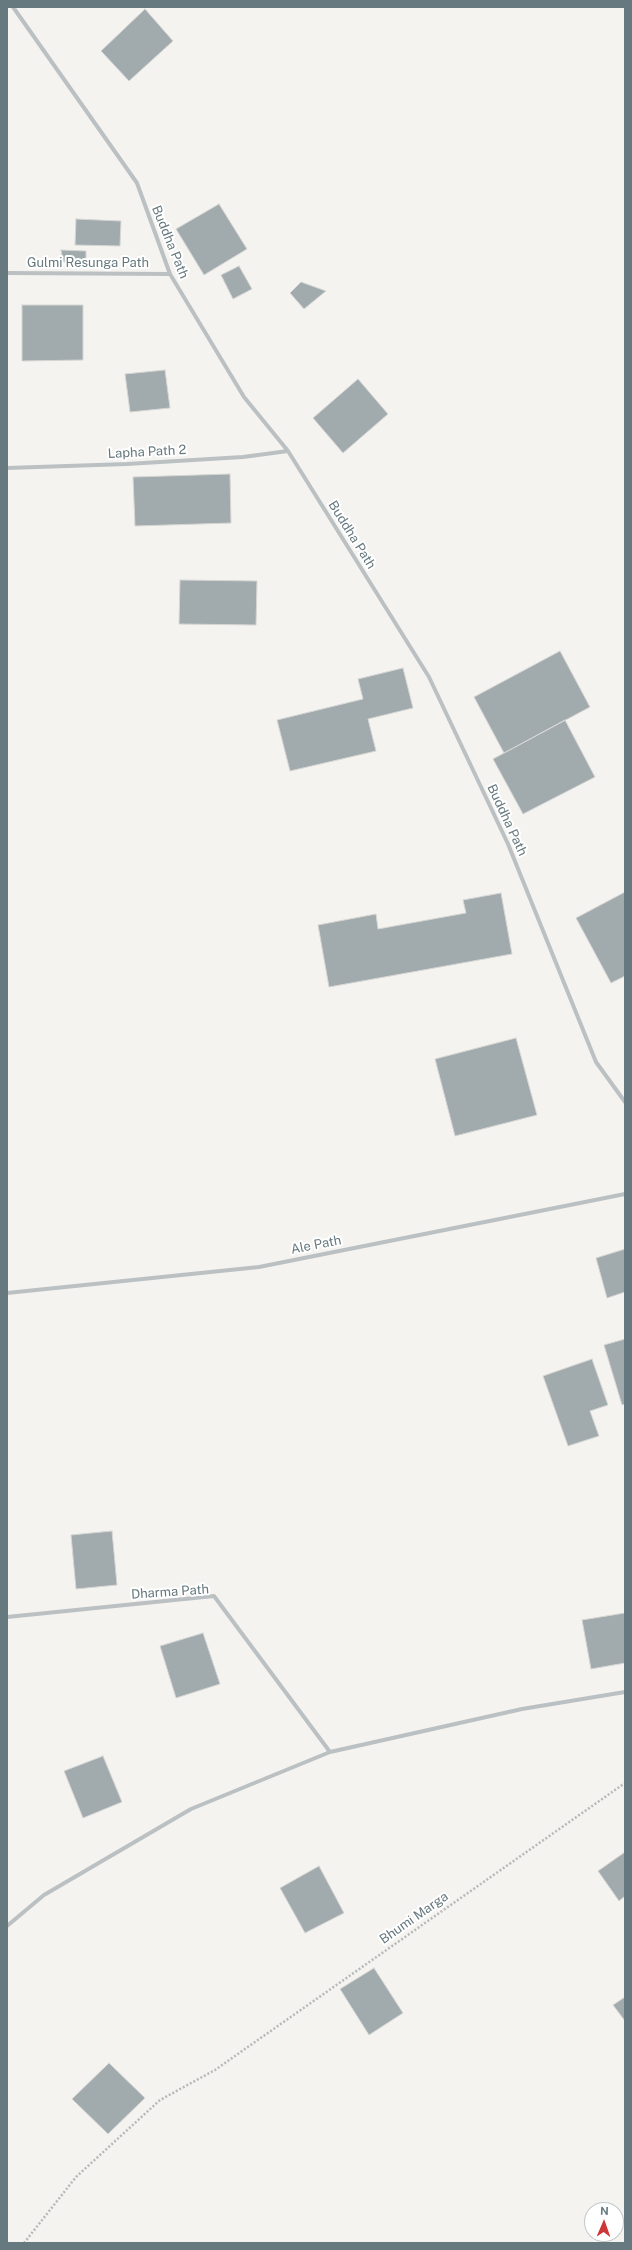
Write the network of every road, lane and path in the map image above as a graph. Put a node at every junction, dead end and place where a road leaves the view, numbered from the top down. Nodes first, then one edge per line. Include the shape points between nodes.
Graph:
1 (13, 7) edge
2 (7, 273) edge
3 (170, 274) junction
4 (288, 451) junction
5 (7, 468) edge
6 (625, 1102) edge
7 (625, 1194) edge
8 (7, 1293) edge
9 (7, 1617) edge
10 (625, 1692) edge
11 (330, 1752) junction
12 (625, 1784) edge
13 (7, 1926) edge
14 (24, 2243) edge

1 - 3 street, Buddha Path via 137,184
2 - 3 street, Gulmi Resunga Path
3 - 4 street, Buddha Path via 244,397
4 - 5 street, Lapha Path 2 via 243,457
4 - 6 street, Buddha Path via 429,677 508,844 596,1062
7 - 8 street, Ale Path via 259,1267
9 - 11 street, Dharma Path via 214,1596
10 - 11 street via 522,1709
11 - 13 street via 190,1809 44,1895
12 - 14 path, Bhumi Marga via 215,2070 160,2100 76,2177

